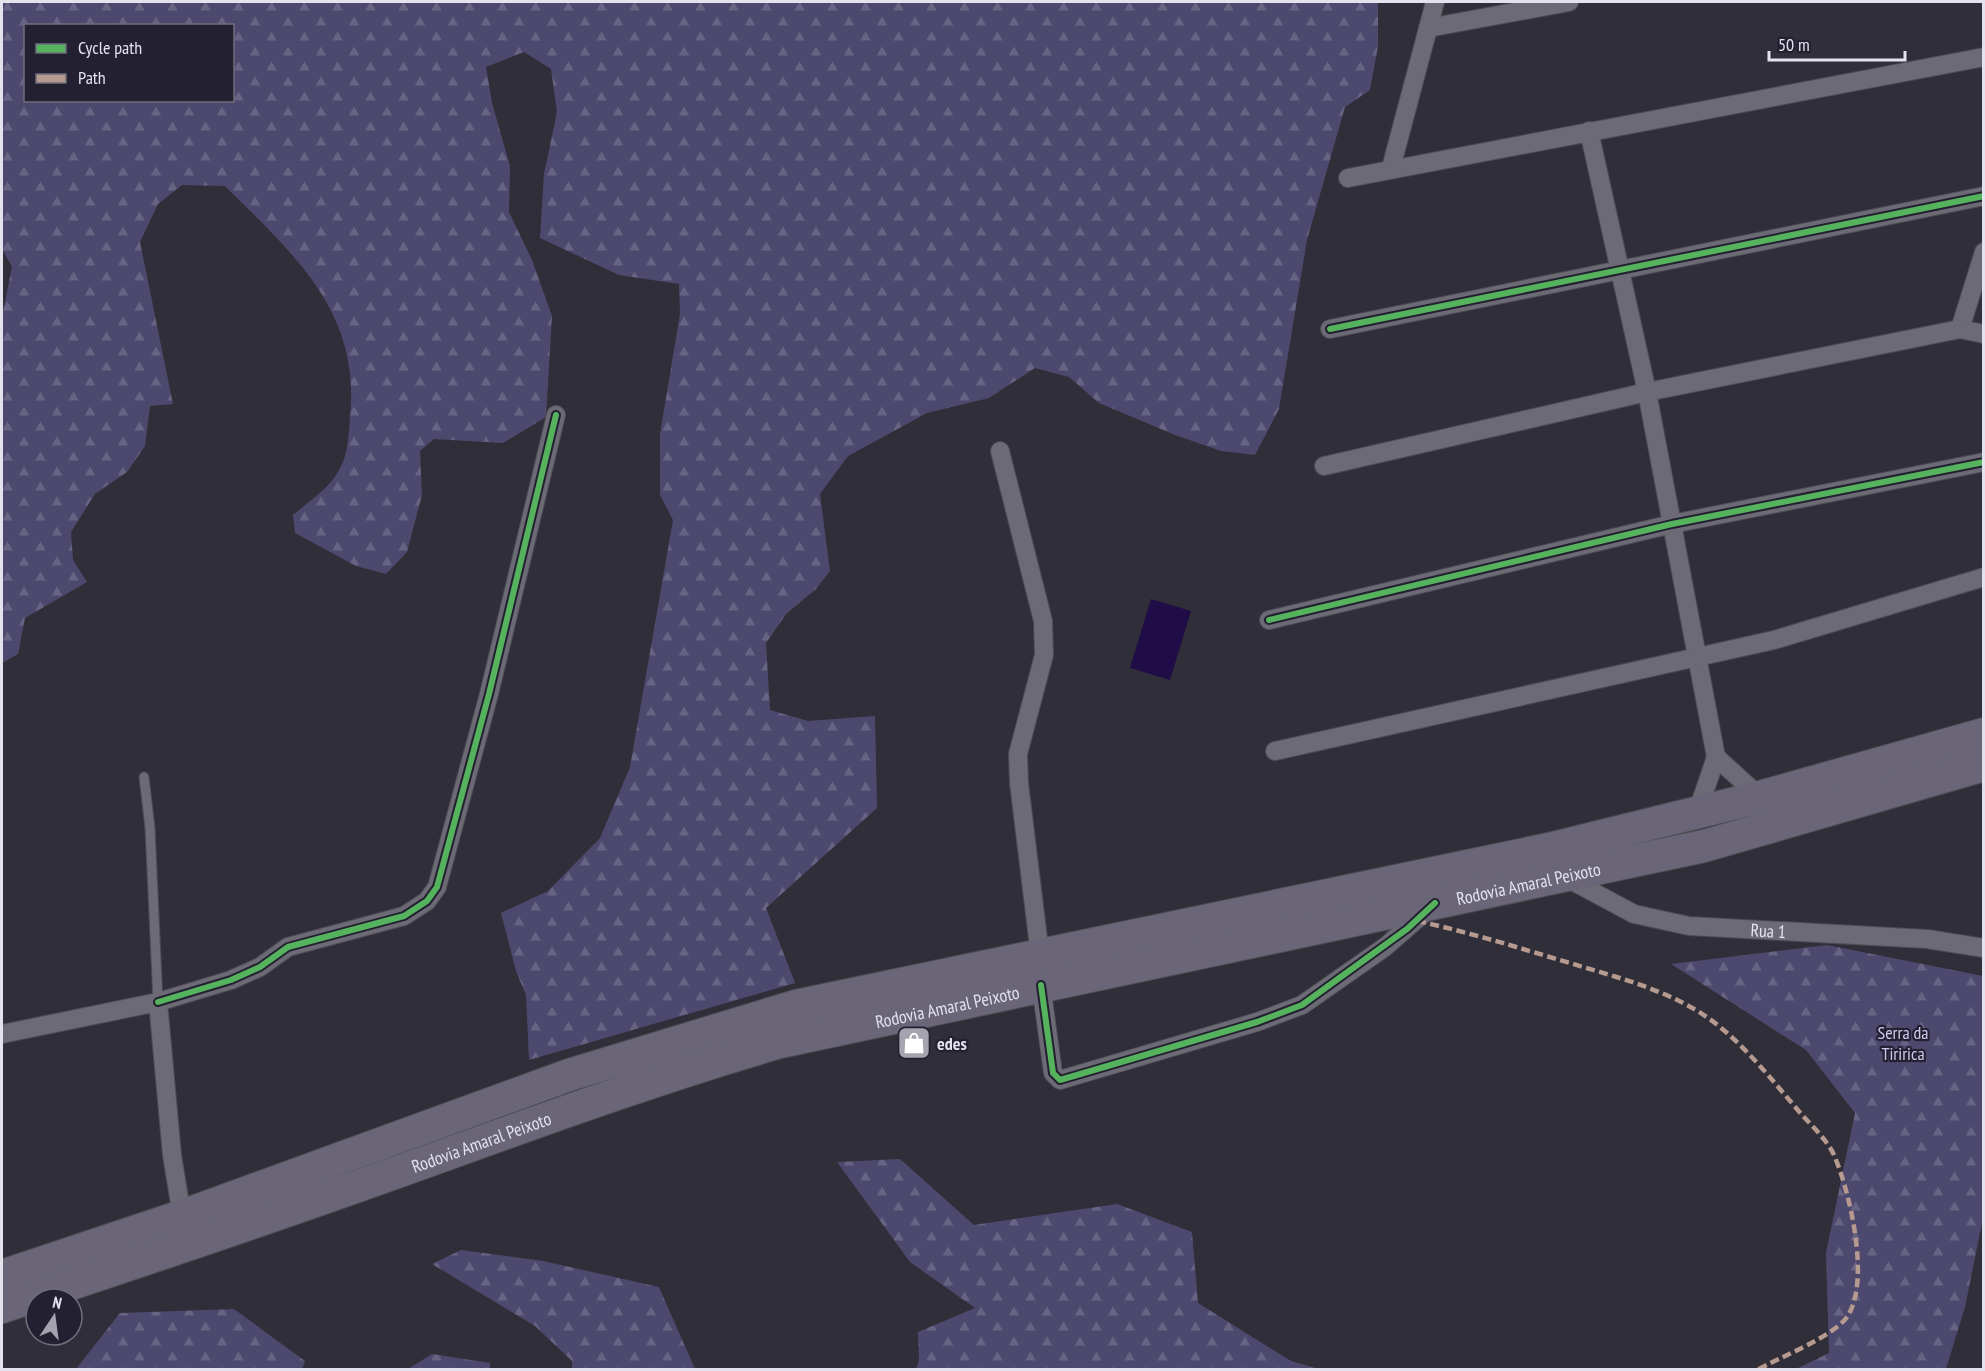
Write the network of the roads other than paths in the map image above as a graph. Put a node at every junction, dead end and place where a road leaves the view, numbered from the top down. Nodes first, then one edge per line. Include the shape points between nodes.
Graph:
1 (1435, 2) edge
2 (1569, 2) edge
3 (1428, 28) junction
4 (1983, 57) edge
5 (1589, 131) junction
6 (1391, 168) junction
7 (1348, 178) dead end
8 (1983, 196) edge
9 (1983, 252) edge
10 (1620, 270) junction
11 (1330, 329) dead end
12 (1960, 329) junction
13 (1983, 334) edge
14 (1647, 392) junction
15 (556, 416) dead end
16 (1000, 451) dead end
17 (1983, 462) edge
18 (1324, 466) dead end
19 (1672, 524) junction
20 (1983, 577) edge
21 (1269, 620) dead end
22 (1698, 657) junction
23 (1983, 734) edge
24 (1275, 751) dead end
25 (1716, 757) junction
26 (1983, 765) edge
27 (144, 777) dead end
28 (1760, 797) junction
29 (1697, 813) junction
30 (1565, 877) junction
31 (1435, 903) junction
32 (1355, 920) junction
33 (1385, 947) junction
34 (1983, 948) edge
35 (1041, 970) junction
36 (158, 1002) junction
37 (2, 1034) edge
38 (182, 1216) junction
39 (2, 1276) edge
40 (2, 1307) edge

1 - 3 street
2 - 3 street
3 - 6 street
4 - 5 street
5 - 6 street
5 - 10 street
6 - 7 street
8 - 10 street
9 - 12 street
10 - 11 street
10 - 14 street
12 - 13 street
12 - 14 street
14 - 18 street
14 - 19 street
15 - 36 street via 489,694 437,887 428,901 404,916 288,946 260,967 231,980
16 - 35 street via 1043,621 1044,655 1018,754
17 - 19 street
19 - 21 street
19 - 22 street
20 - 22 street via 1774,640
22 - 24 street
22 - 25 street
23 - 28 highway, Rodovia Amaral Peixoto
25 - 28 street
25 - 29 street
26 - 30 highway, Rodovia Amaral Peixoto via 1704,846
27 - 36 lane
28 - 29 highway, Rodovia Amaral Peixoto
29 - 35 highway, Rodovia Amaral Peixoto
30 - 31 highway, Rodovia Amaral Peixoto
30 - 34 street, Rua 1 via 1634,914 1689,926 1927,939
31 - 32 highway, Rodovia Amaral Peixoto
31 - 33 street
32 - 33 street
32 - 35 highway, Rodovia Amaral Peixoto
33 - 35 street via 1302,1005 1060,1080 1053,1073
35 - 38 highway, Rodovia Amaral Peixoto via 796,1006 636,1053
35 - 40 highway, Rodovia Amaral Peixoto via 685,1070
36 - 37 street
36 - 38 street via 172,1155
38 - 39 highway, Rodovia Amaral Peixoto

